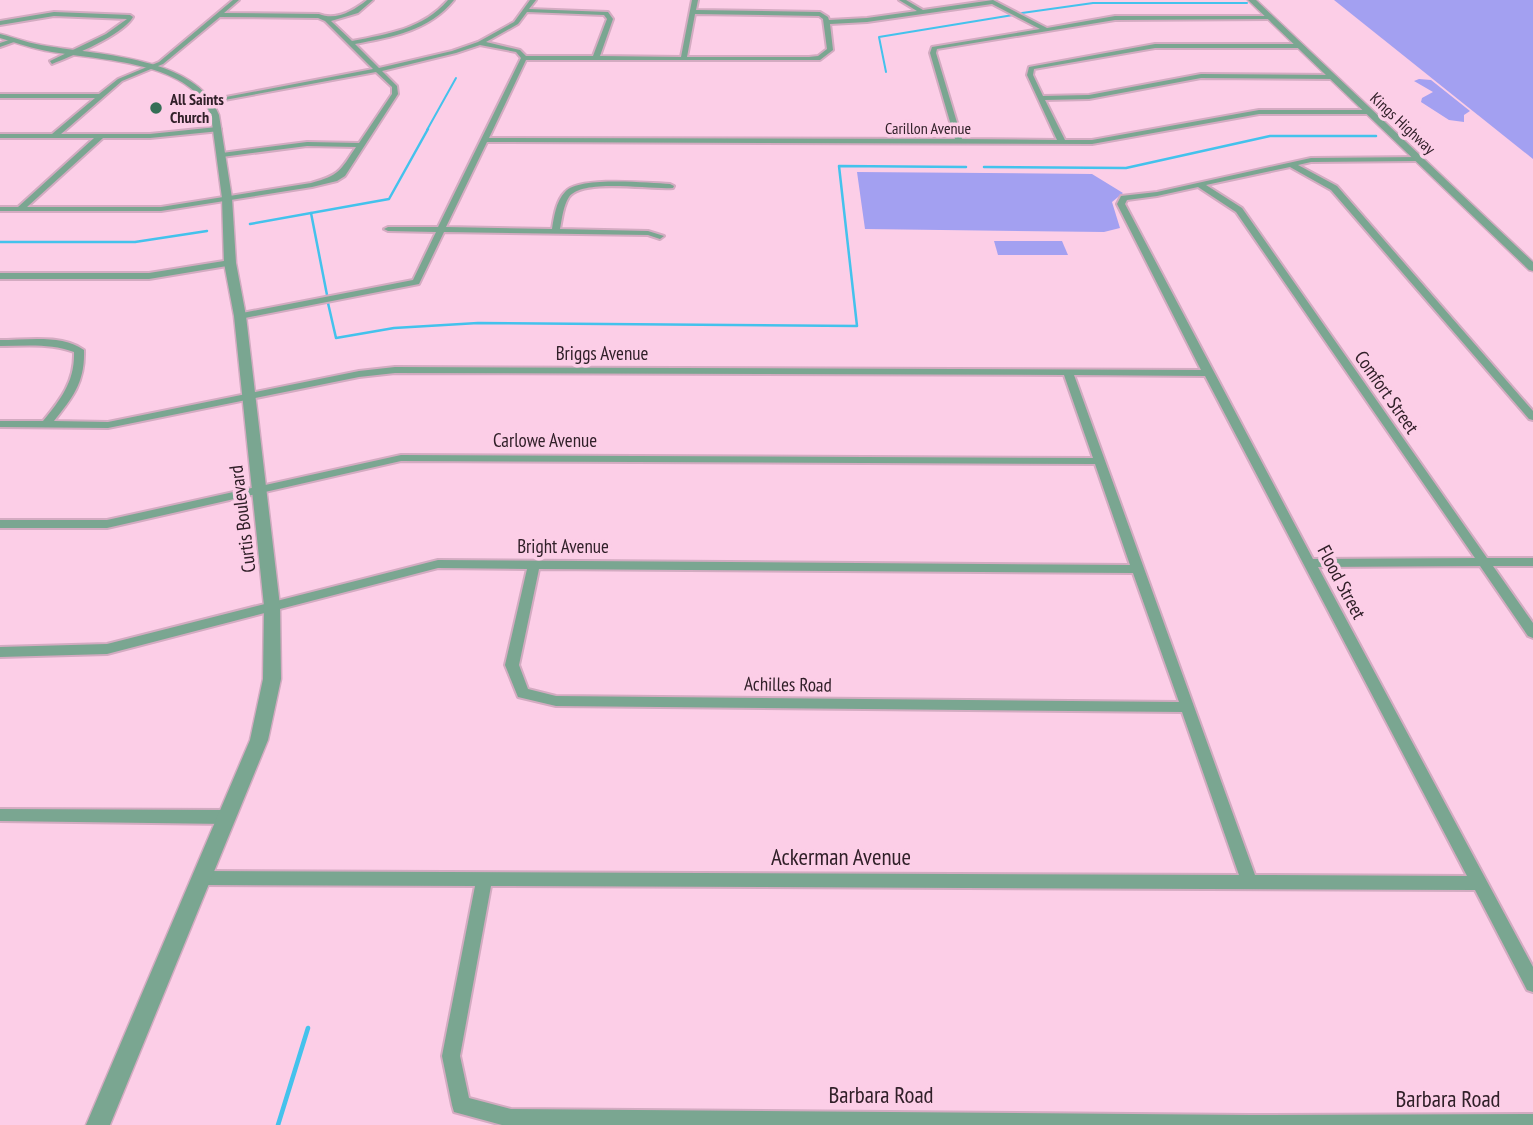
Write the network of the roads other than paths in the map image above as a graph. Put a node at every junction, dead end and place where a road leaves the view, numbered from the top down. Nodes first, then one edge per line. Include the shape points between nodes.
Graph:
1 (236, 0) edge
2 (370, 0) edge
3 (451, 0) edge
4 (533, 0) edge
5 (695, 0) edge
6 (902, 0) edge
7 (1252, 0) edge
8 (991, 1) edge
9 (528, 11) junction
10 (693, 12) junction
11 (922, 12) junction
12 (219, 15) junction
13 (1271, 18) junction
14 (327, 20) junction
15 (826, 22) junction
16 (0, 23) edge
17 (1045, 29) junction
18 (4, 40) edge
19 (350, 43) junction
20 (480, 43) junction
21 (1300, 46) junction
22 (72, 53) junction
23 (524, 58) junction
24 (596, 58) junction
25 (684, 58) junction
26 (51, 62) dead end
27 (150, 67) junction
28 (378, 71) junction
29 (1332, 78) junction
30 (0, 96) edge
31 (101, 96) junction
32 (1043, 98) junction
33 (210, 103) junction
34 (1368, 113) junction
35 (217, 129) junction
36 (0, 136) edge
37 (54, 136) junction
38 (100, 136) junction
39 (484, 140) junction
40 (959, 142) junction
41 (1062, 142) junction
42 (362, 145) junction
43 (222, 155) junction
44 (1418, 159) junction
45 (1292, 165) junction
46 (1200, 185) junction
47 (670, 186) dead end
48 (227, 198) junction
49 (0, 209) edge
50 (19, 210) junction
51 (388, 229) dead end
52 (441, 231) junction
53 (555, 232) junction
54 (660, 236) dead end
55 (230, 263) junction
56 (1533, 268) edge
57 (0, 276) edge
58 (240, 316) junction
59 (0, 343) edge
60 (1068, 373) junction
61 (1208, 373) junction
62 (248, 397) junction
63 (1533, 417) edge
64 (0, 425) edge
65 (46, 425) junction
66 (1098, 461) junction
67 (257, 491) junction
68 (0, 524) edge
69 (1484, 562) junction
70 (1533, 562) edge
71 (1310, 563) junction
72 (534, 565) junction
73 (1136, 569) junction
74 (272, 606) junction
75 (1533, 633) edge
76 (0, 652) edge
77 (1185, 707) junction
78 (0, 815) edge
79 (227, 817) junction
80 (202, 878) junction
81 (485, 878) junction
82 (1250, 882) junction
83 (1480, 883) junction
84 (1533, 984) edge
85 (978, 1122) edge
86 (1533, 1123) edge
87 (1249, 1124) edge
88 (98, 1125) edge

1 - 12 street
2 - 14 street via 356,12
3 - 19 street via 417,26
4 - 9 street
5 - 10 street
6 - 11 street
7 - 13 street, Kings Highway
8 - 11 street
8 - 17 street
9 - 20 street
9 - 24 street via 606,13 610,19
10 - 15 street via 808,12 820,14
10 - 25 street
11 - 15 street
12 - 14 street via 307,15
12 - 27 street
13 - 17 street via 1115,18
13 - 21 street, Kings Highway
14 - 19 street
15 - 25 street via 830,50 820,58
16 - 22 street via 54,14 130,17 108,35
17 - 40 street via 934,48
18 - 22 street
19 - 28 street
20 - 23 street via 518,51
20 - 28 street
21 - 29 street, Kings Highway
21 - 32 street via 1155,46 1031,68 1030,75
22 - 26 street
22 - 27 street
23 - 24 street
23 - 39 street
24 - 25 street
27 - 31 street via 120,80
27 - 33 street via 195,86
28 - 33 street
28 - 42 street via 395,87 395,94
29 - 32 street via 1201,76 1089,97
29 - 34 street, Kings Highway
30 - 31 street
31 - 37 street
32 - 41 street
33 - 35 street, Curtis Boulevard
34 - 41 street, Carillon Avenue via 1259,112 1107,141
34 - 44 street, Kings Highway
35 - 38 street
35 - 43 street, Curtis Boulevard
36 - 37 street
37 - 38 street
38 - 50 street
39 - 40 street, Carillon Avenue
39 - 52 street
40 - 41 street, Carillon Avenue
42 - 43 street via 307,144
42 - 48 street via 334,179
43 - 48 street, Curtis Boulevard
44 - 45 street via 1321,159
44 - 56 street, Kings Highway
45 - 46 street
45 - 63 street via 1334,188
46 - 61 street, Flood Street via 1124,198 1121,204
46 - 69 street, Comfort Street via 1239,210
47 - 53 street via 574,188 567,193
48 - 50 street via 161,209
48 - 55 street, Curtis Boulevard
49 - 50 street
51 - 52 street
52 - 53 street
52 - 58 street via 416,282
53 - 54 street
55 - 57 street via 149,276
55 - 58 street, Curtis Boulevard
58 - 62 street, Curtis Boulevard
59 - 65 street via 53,343 79,350 81,369 74,390
60 - 61 street, Briggs Avenue
60 - 62 street, Briggs Avenue via 395,370
60 - 66 street
61 - 71 street, Flood Street
62 - 65 street, Briggs Avenue via 108,425
62 - 67 street, Curtis Boulevard
64 - 65 street, Briggs Avenue
66 - 67 street, Carlowe Avenue via 401,458
66 - 73 street
67 - 68 street, Carlowe Avenue via 107,524
67 - 74 street, Curtis Boulevard
69 - 70 street
69 - 71 street
69 - 75 street, Comfort Street
71 - 83 street, Flood Street
72 - 73 street, Bright Avenue
72 - 74 street, Bright Avenue via 438,564
72 - 77 street, Achilles Road via 512,666 523,693 556,701
73 - 77 street
74 - 76 street, Bright Avenue via 107,649
74 - 79 street, Curtis Boulevard via 272,679 261,728
77 - 82 street
78 - 79 street
79 - 80 street, Curtis Boulevard
80 - 81 street, Ackerman Avenue
80 - 88 street, Curtis Boulevard
81 - 82 street, Ackerman Avenue
81 - 85 street, Barbara Road via 451,1056 461,1105 511,1118
82 - 83 street, Ackerman Avenue
83 - 84 street, Flood Street
85 - 87 street, Barbara Road
86 - 87 street, Barbara Road

